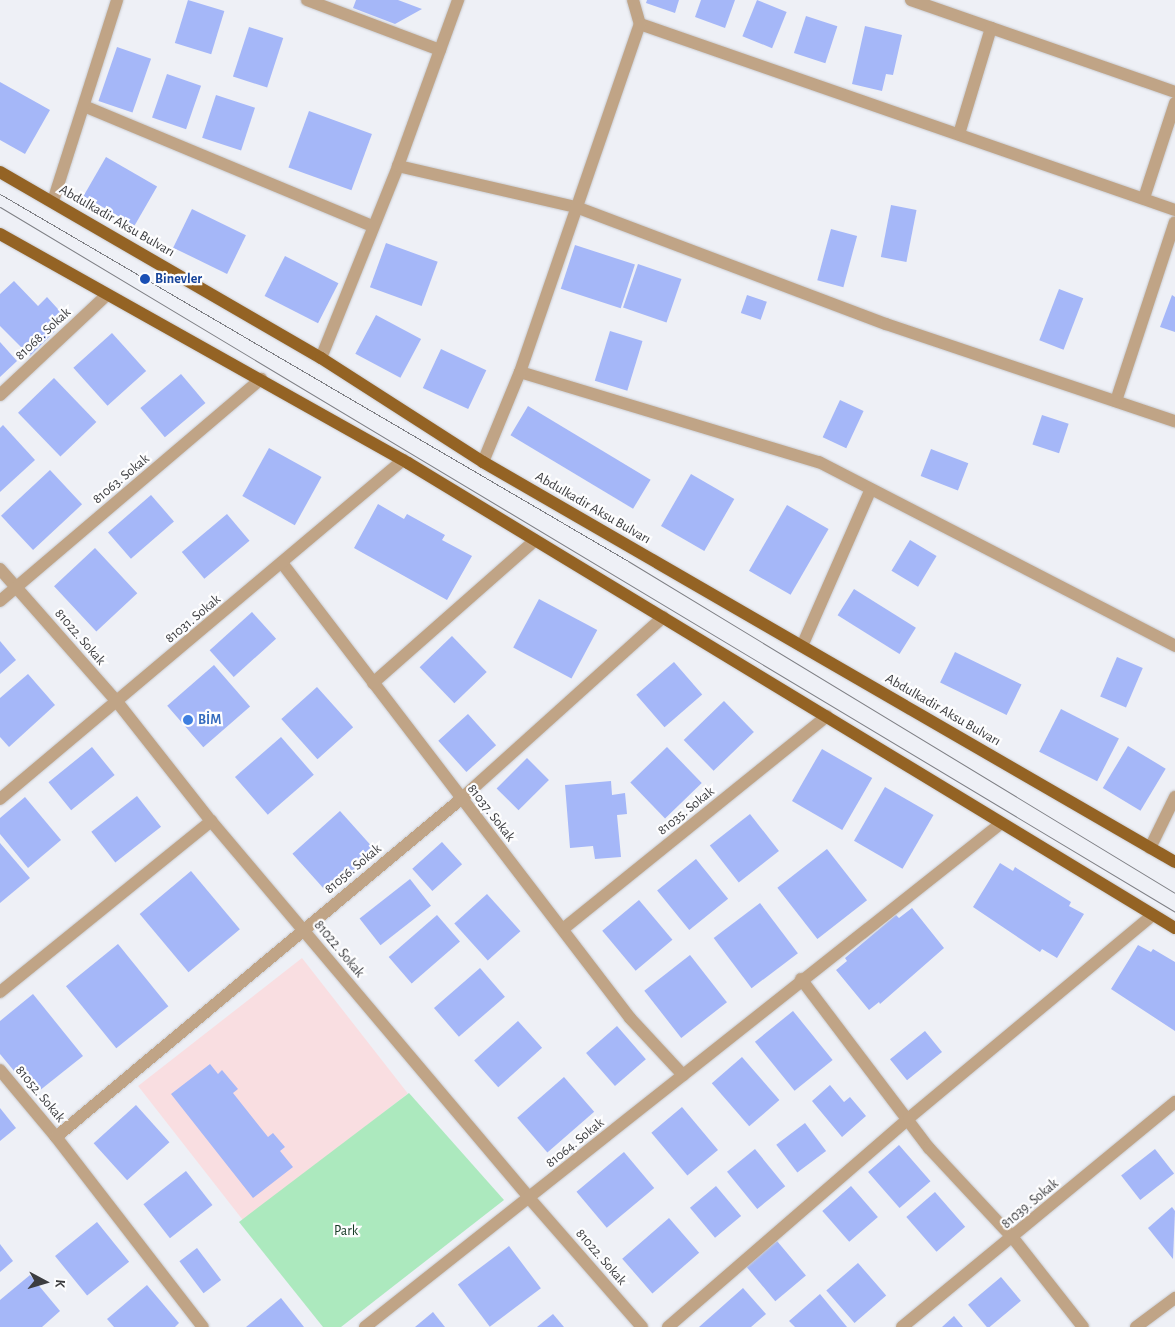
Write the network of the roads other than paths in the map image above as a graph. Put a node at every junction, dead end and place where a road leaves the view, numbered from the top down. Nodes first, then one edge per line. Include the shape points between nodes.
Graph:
1 (117, 0) edge
2 (307, 0) edge
3 (458, 0) edge
4 (633, 0) edge
5 (911, 0) edge
6 (640, 24) junction
7 (991, 28) junction
8 (440, 50) junction
9 (1175, 92) edge
10 (1175, 103) edge
11 (84, 106) junction
12 (959, 134) junction
13 (1169, 139) edge
14 (398, 166) junction
15 (0, 172) edge
16 (1144, 198) junction
17 (53, 201) junction
18 (576, 207) junction
19 (1175, 210) edge
20 (1175, 222) edge
21 (372, 226) junction
22 (0, 234) edge
23 (107, 295) junction
24 (321, 358) junction
25 (520, 372) junction
26 (261, 379) junction
27 (0, 395) edge
28 (1116, 401) junction
29 (1175, 421) edge
30 (403, 460) junction
31 (483, 462) junction
32 (871, 489) junction
33 (535, 540) junction
34 (282, 563) junction
35 (0, 569) edge
36 (17, 587) junction
37 (0, 601) edge
38 (664, 617) junction
39 (802, 646) junction
40 (1175, 646) edge
41 (373, 683) junction
42 (118, 702) junction
43 (827, 716) junction
44 (1175, 797) edge
45 (0, 799) edge
46 (461, 799) junction
47 (211, 821) junction
48 (1000, 824) junction
49 (1150, 848) junction
50 (1175, 862) edge
51 (1153, 915) junction
52 (1175, 928) edge
53 (563, 929) junction
54 (303, 930) junction
55 (801, 979) junction
56 (0, 992) edge
57 (0, 1070) edge
58 (683, 1075) junction
59 (1175, 1102) edge
60 (910, 1118) junction
61 (56, 1137) junction
62 (530, 1199) junction
63 (1013, 1238) junction
64 (1175, 1298) edge
65 (202, 1327) edge
66 (365, 1327) edge
67 (642, 1327) edge
68 (668, 1327) edge
69 (902, 1327) edge
70 (1083, 1327) edge
71 (1136, 1327) edge

1 - 11 street
2 - 8 street
3 - 8 street
4 - 6 street
5 - 7 street
6 - 12 street
6 - 18 street
7 - 9 street
7 - 12 street
8 - 14 street
10 - 13 street
11 - 17 street
11 - 21 street
12 - 16 street
13 - 16 street
14 - 18 street
14 - 21 street
15 - 17 main road, Abdulkadir Aksu Bulvarı
16 - 19 street
17 - 24 main road, Abdulkadir Aksu Bulvarı
18 - 25 street
18 - 28 street via 886,324
20 - 28 street
21 - 24 street
22 - 23 main road
23 - 26 main road
23 - 27 street, 81068. Sokak
24 - 31 main road, Abdulkadir Aksu Bulvarı
25 - 31 street
25 - 32 street via 819,462
26 - 30 main road
26 - 36 street, 81063. Sokak
28 - 29 street
30 - 33 main road
30 - 34 street, 81031. Sokak
31 - 39 main road, Abdulkadir Aksu Bulvarı
32 - 39 street
32 - 40 street
33 - 38 main road
33 - 41 street
34 - 41 street, 81037. Sokak
34 - 42 street, 81031. Sokak
35 - 36 street, 81022. Sokak
36 - 37 street, 81063. Sokak
36 - 42 street, 81022. Sokak
38 - 43 main road
38 - 46 street, 81056. Sokak
39 - 49 main road, Abdulkadir Aksu Bulvarı
41 - 46 street, 81037. Sokak
42 - 45 street, 81031. Sokak
42 - 47 street, 81022. Sokak
43 - 48 main road
43 - 53 street, 81035. Sokak
44 - 49 street
46 - 53 street, 81037. Sokak
46 - 54 street, 81056. Sokak
47 - 54 street, 81022. Sokak
47 - 56 street
48 - 51 main road
48 - 55 street, 81064. Sokak
49 - 50 main road, Abdulkadir Aksu Bulvarı
51 - 52 main road
51 - 60 street
53 - 58 street, 81037. Sokak via 630,1018
54 - 61 street, 81056. Sokak
54 - 62 street, 81022. Sokak
55 - 58 street, 81064. Sokak
55 - 60 street
57 - 61 street, 81052. Sokak
58 - 62 street, 81064. Sokak
59 - 63 street, 81039. Sokak
60 - 63 street via 958,1182
60 - 68 street
61 - 65 street, 81052. Sokak
62 - 66 street, 81064. Sokak
62 - 67 street, 81022. Sokak
63 - 69 street, 81039. Sokak
63 - 70 street
64 - 71 street

